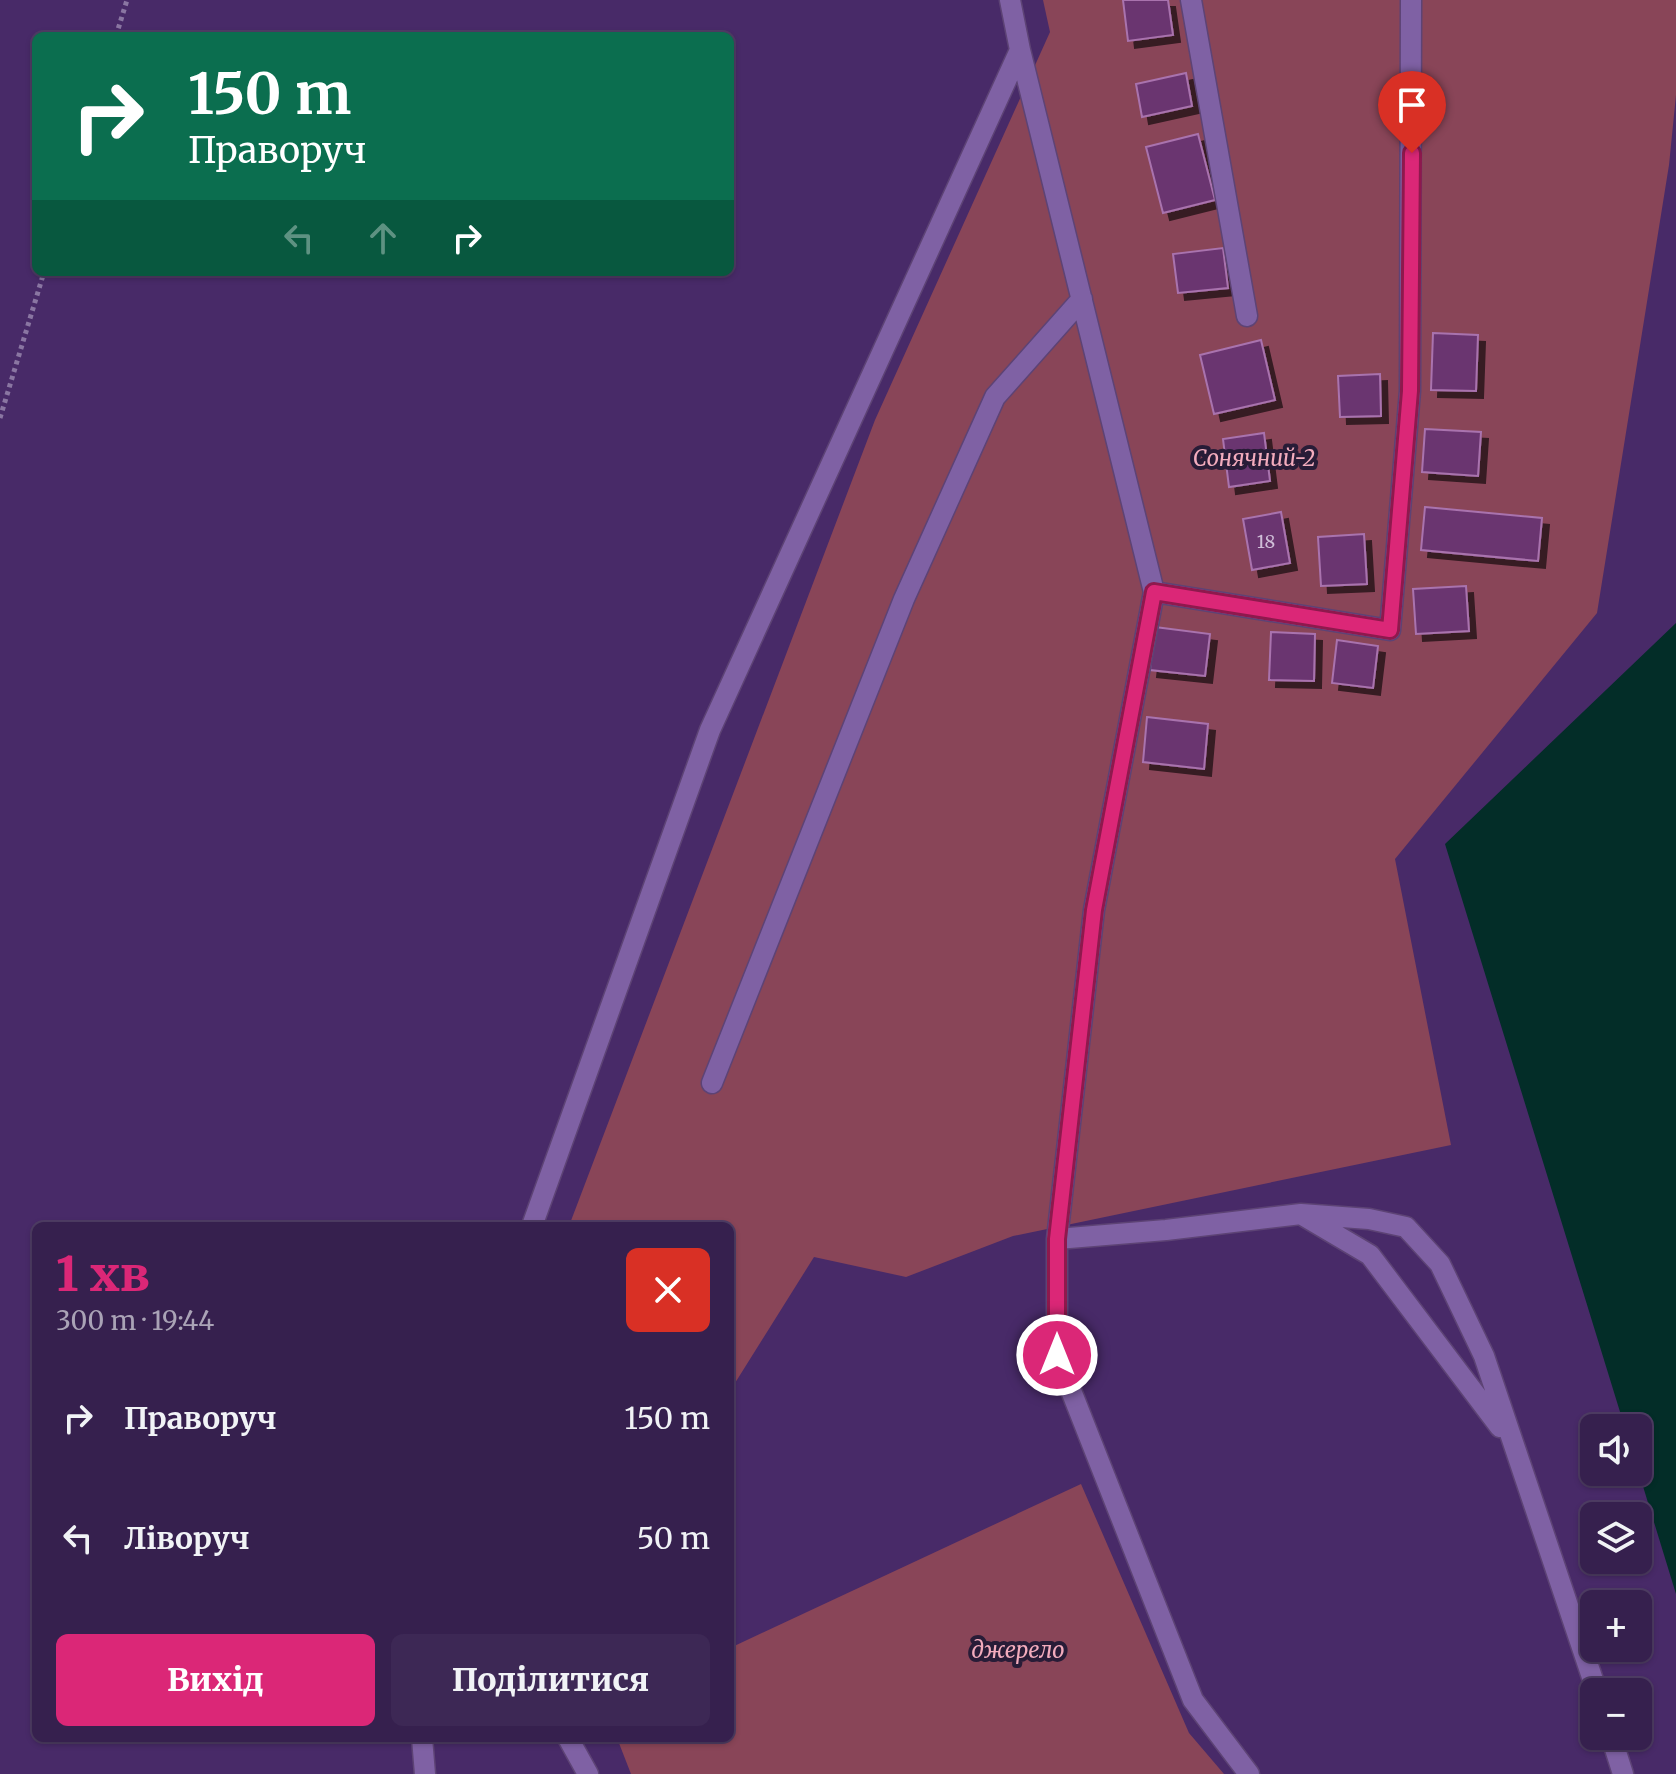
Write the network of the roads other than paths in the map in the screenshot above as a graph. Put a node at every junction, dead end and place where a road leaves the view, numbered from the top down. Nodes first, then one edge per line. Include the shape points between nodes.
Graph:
1 (1010, 0) edge
2 (1191, 0) edge
3 (1411, 0) edge
4 (1020, 50) junction
5 (1082, 299) junction
6 (1247, 316) dead end
7 (1154, 592) junction
8 (712, 1083) dead end
9 (1301, 1214) junction
10 (533, 1222) edge
11 (1057, 1239) junction
12 (1514, 1445) junction
13 (1592, 1678) edge
14 (422, 1742) edge
15 (570, 1742) edge
16 (1615, 1750) edge
17 (425, 1774) edge
18 (588, 1774) edge
19 (1249, 1774) edge
20 (1623, 1774) edge

1 - 4 street
2 - 6 street
3 - 7 street via 1410,391 1390,630
4 - 5 street
4 - 10 street via 710,730
5 - 7 street
5 - 8 street via 995,397 904,599
7 - 11 street via 1094,910
9 - 11 street
9 - 12 street via 1370,1255
9 - 12 street via 1406,1227 1440,1264 1484,1356
11 - 19 street via 1057,1355 1193,1700
12 - 13 street
14 - 17 street
15 - 18 street
16 - 20 street

